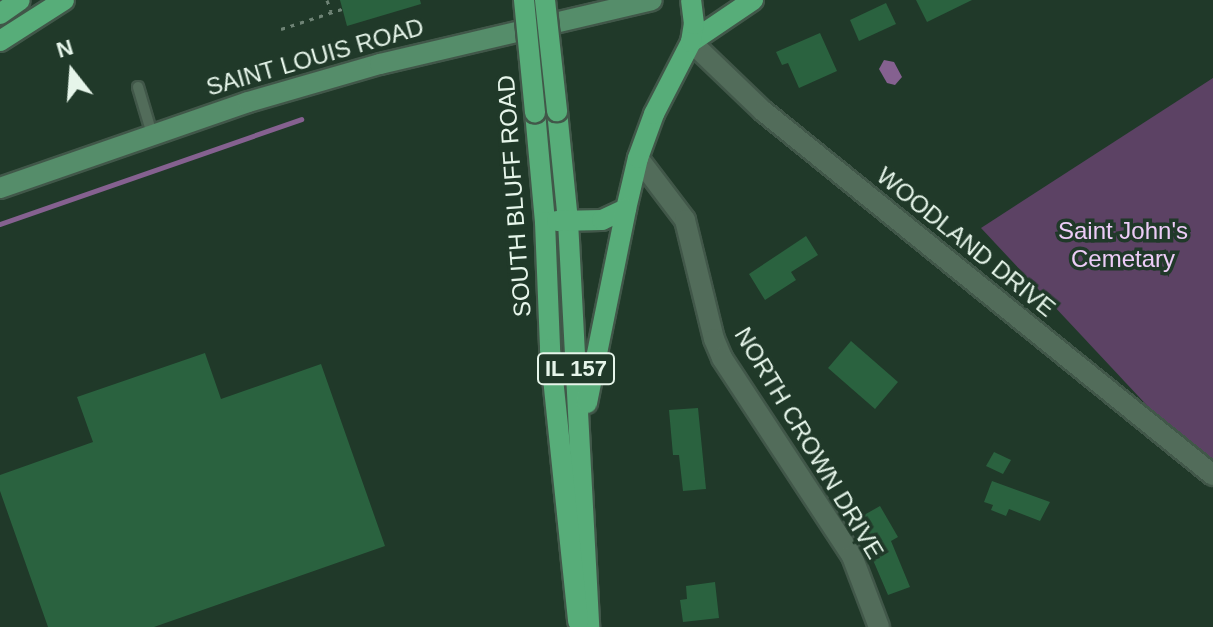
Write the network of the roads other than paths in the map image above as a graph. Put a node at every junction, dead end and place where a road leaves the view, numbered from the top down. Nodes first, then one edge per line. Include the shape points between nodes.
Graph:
1 (20, 0) edge
2 (64, 0) edge
3 (524, 0) edge
4 (545, 0) edge
5 (652, 0) edge
6 (691, 0) edge
7 (753, 0) edge
8 (0, 14) edge
9 (0, 41) edge
10 (691, 42) junction
11 (138, 87) dead end
12 (152, 134) junction
13 (638, 158) junction
14 (0, 188) edge
15 (626, 209) junction
16 (568, 221) junction
17 (545, 222) junction
18 (580, 455) junction
19 (1213, 475) edge
20 (579, 627) edge
21 (589, 627) edge
22 (879, 627) edge

1 - 8 main road
2 - 9 main road
3 - 17 main road, SOUTH BLUFF ROAD / IL 157, bridge
4 - 16 main road, SOUTH BLUFF ROAD / IL 157, bridge
5 - 12 street, SAINT LOUIS ROAD via 380,64
6 - 10 main road
7 - 10 main road
10 - 13 main road via 668,82
10 - 19 street, WOODLAND DRIVE via 763,111
11 - 12 lane
12 - 14 street, SAINT LOUIS ROAD
13 - 15 main road
13 - 22 street, NORTH CROWN DRIVE via 685,220 722,358 852,556
15 - 16 main road via 602,220
15 - 18 main road via 594,357
16 - 17 main road
16 - 18 main road, SOUTH BLUFF ROAD / IL 157
17 - 20 main road, SOUTH BLUFF ROAD / IL 157 via 550,349
18 - 21 main road, SOUTH BLUFF ROAD / IL 157

